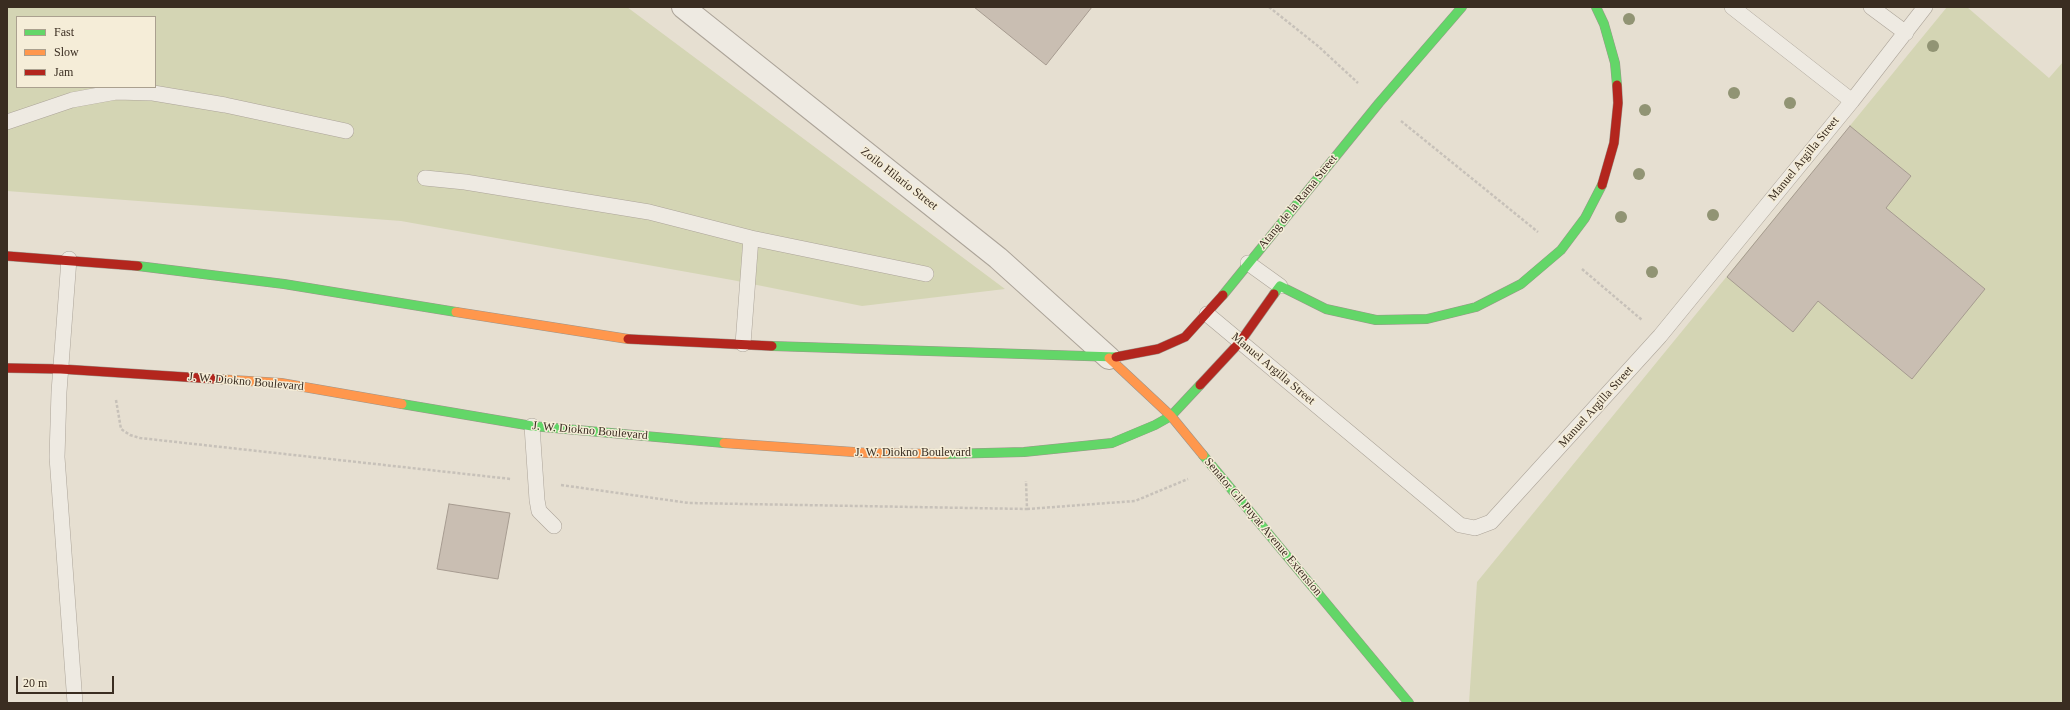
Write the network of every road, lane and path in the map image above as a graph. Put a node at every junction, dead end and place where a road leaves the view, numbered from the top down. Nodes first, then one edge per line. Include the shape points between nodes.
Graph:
1 (683, 7) edge
2 (1269, 7) edge
3 (1462, 7) edge
4 (1596, 7) edge
5 (1732, 7) edge
6 (1871, 7) edge
7 (1925, 7) edge
8 (1906, 33) junction
9 (1852, 100) junction
10 (1379, 103) junction
11 (7, 122) edge
12 (346, 131) dead end
13 (425, 178) dead end
14 (751, 238) junction
15 (1560, 250) junction
16 (7, 256) edge
17 (69, 259) junction
18 (1248, 263) junction
19 (926, 274) dead end
20 (1280, 286) junction
21 (1207, 314) junction
22 (1660, 336) junction
23 (1240, 342) junction
24 (743, 344) junction
25 (1109, 358) junction
26 (7, 368) edge
27 (61, 369) junction
28 (111, 373) junction
29 (1171, 416) junction
30 (532, 426) junction
31 (1024, 452) junction
32 (1214, 468) junction
33 (536, 481) junction
34 (1027, 509) junction
35 (554, 526) dead end
36 (75, 703) edge
37 (1409, 703) edge

1 - 25 street, Zoilo Hilario Street via 998,258
2 - 10 path via 1318,46
3 - 10 street, Atang de la Rama Street
4 - 15 street via 1604,24 1615,63 1618,103 1614,143 1603,182 1584,218
5 - 9 lane
6 - 8 lane
7 - 8 lane, Manuel Argilla Street
8 - 9 lane, Manuel Argilla Street
9 - 22 lane, Manuel Argilla Street
10 - 15 path
10 - 18 street, Atang de la Rama Street
11 - 12 lane via 72,100 116,92 153,93 225,105
13 - 14 lane via 466,182 649,212
14 - 19 lane
14 - 24 lane
15 - 20 street via 1521,284 1483,304 1427,319 1376,320 1326,309
15 - 22 path
16 - 17 street
17 - 24 street via 284,284 616,338
17 - 27 lane
18 - 20 lane
18 - 21 street, Atang de la Rama Street
20 - 23 street
21 - 23 lane, Manuel Argilla Street
21 - 25 street, Atang de la Rama Street via 1185,337 1158,349
22 - 23 lane, Manuel Argilla Street via 1491,522 1476,528 1460,525
23 - 29 street
24 - 25 street
25 - 29 street, Senator Gil Puyat Avenue Extension
26 - 27 street, J. W. Diokno Boulevard
27 - 28 street, J. W. Diokno Boulevard
27 - 36 lane via 57,456
28 - 30 street, J. W. Diokno Boulevard via 282,383
28 - 33 path via 121,429 130,435
29 - 31 street, J. W. Diokno Boulevard via 1112,442
29 - 32 street, Senator Gil Puyat Avenue Extension
30 - 31 street, J. W. Diokno Boulevard via 868,453
30 - 33 lane
31 - 34 path
32 - 34 path via 1135,501
32 - 37 street, Senator Gil Puyat Avenue Extension
33 - 34 path via 689,503
33 - 35 lane via 539,511

